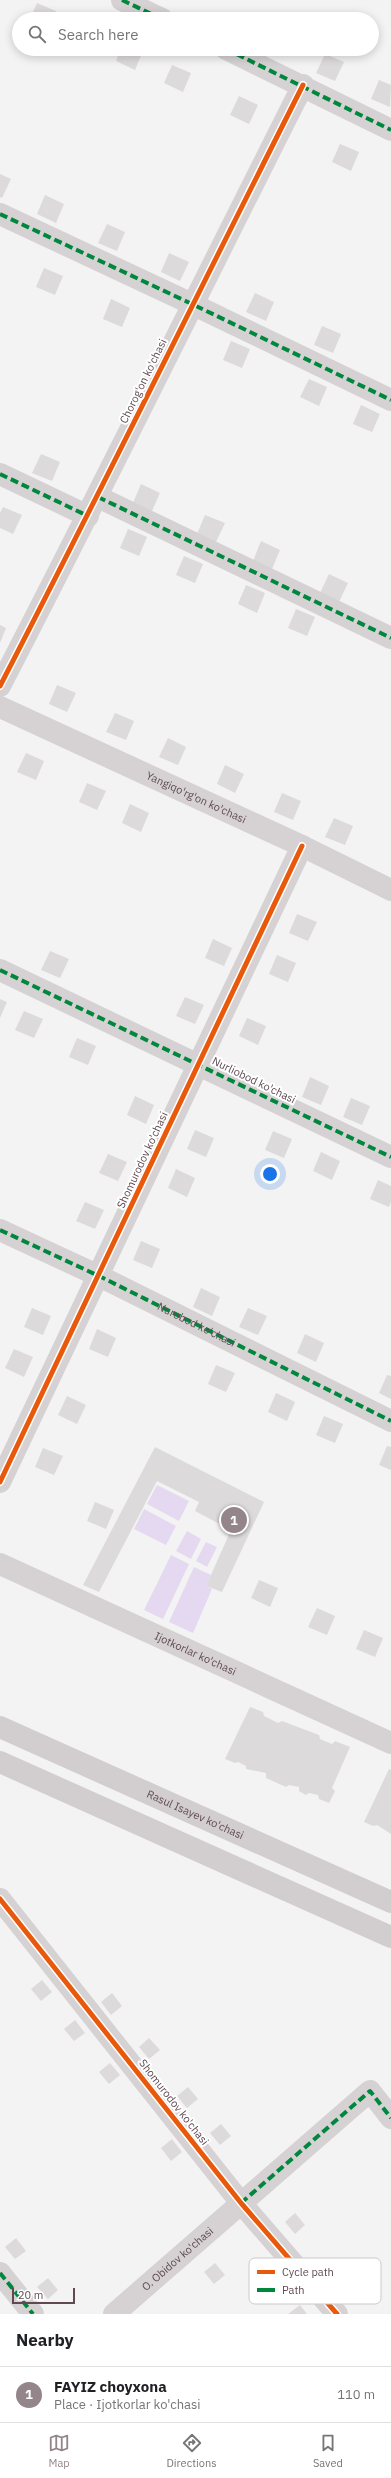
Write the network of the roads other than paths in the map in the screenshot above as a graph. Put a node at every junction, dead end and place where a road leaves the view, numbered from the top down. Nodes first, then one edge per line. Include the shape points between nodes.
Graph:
1 (122, 0) edge
2 (147, 12) edge
3 (241, 56) edge
4 (303, 85) junction
5 (391, 130) edge
6 (0, 214) edge
7 (192, 304) junction
8 (391, 400) edge
9 (0, 474) edge
10 (93, 506) junction
11 (391, 638) edge
12 (0, 686) edge
13 (0, 706) edge
14 (302, 846) junction
15 (391, 890) edge
16 (0, 970) edge
17 (198, 1064) junction
18 (391, 1157) edge
19 (0, 1230) edge
20 (99, 1276) junction
21 (391, 1421) edge
22 (0, 1482) edge
23 (0, 1564) edge
24 (0, 1727) edge
25 (391, 1743) edge
26 (0, 1762) edge
27 (0, 1899) edge
28 (391, 1902) edge
29 (391, 1937) edge
30 (391, 2118) edge
31 (241, 2203) junction
32 (288, 2258) edge
33 (0, 2273) edge
34 (327, 2304) edge
35 (33, 2314) edge
36 (114, 2314) edge
37 (336, 2314) edge

1 - 2 street
3 - 4 street
4 - 5 street
4 - 7 street, Chorog'on ko'chasi
6 - 7 street
7 - 8 street
7 - 10 street, Chorog'on ko'chasi
9 - 10 street
10 - 11 street
10 - 12 street, Chorog'on ko'chasi
13 - 14 street, Yangiqo'rg'on ko'chasi
14 - 15 street, Yangiqo'rg'on ko'chasi
14 - 17 street, Shomurodov ko'chasi
16 - 17 street, Nurliobod ko'chasi
17 - 18 street, Nurliobod ko'chasi
17 - 20 street, Shomurodov ko'chasi
19 - 20 street, Nurobod ko'chasi
20 - 21 street, Nurobod ko'chasi
20 - 22 street, Shomurodov ko'chasi
23 - 25 street, Ijotkorlar ko'chasi
24 - 28 main road, Rasul Isayev ko'chasi
26 - 29 main road
27 - 31 street, Shomurodov ko'chasi
30 - 31 street, O. Obidov ko'chasi via 370,2091
31 - 32 street, Shomurodov ko'chasi
31 - 36 street, O. Obidov ko'chasi
33 - 35 street
34 - 37 street, Shomurodov ko'chasi

